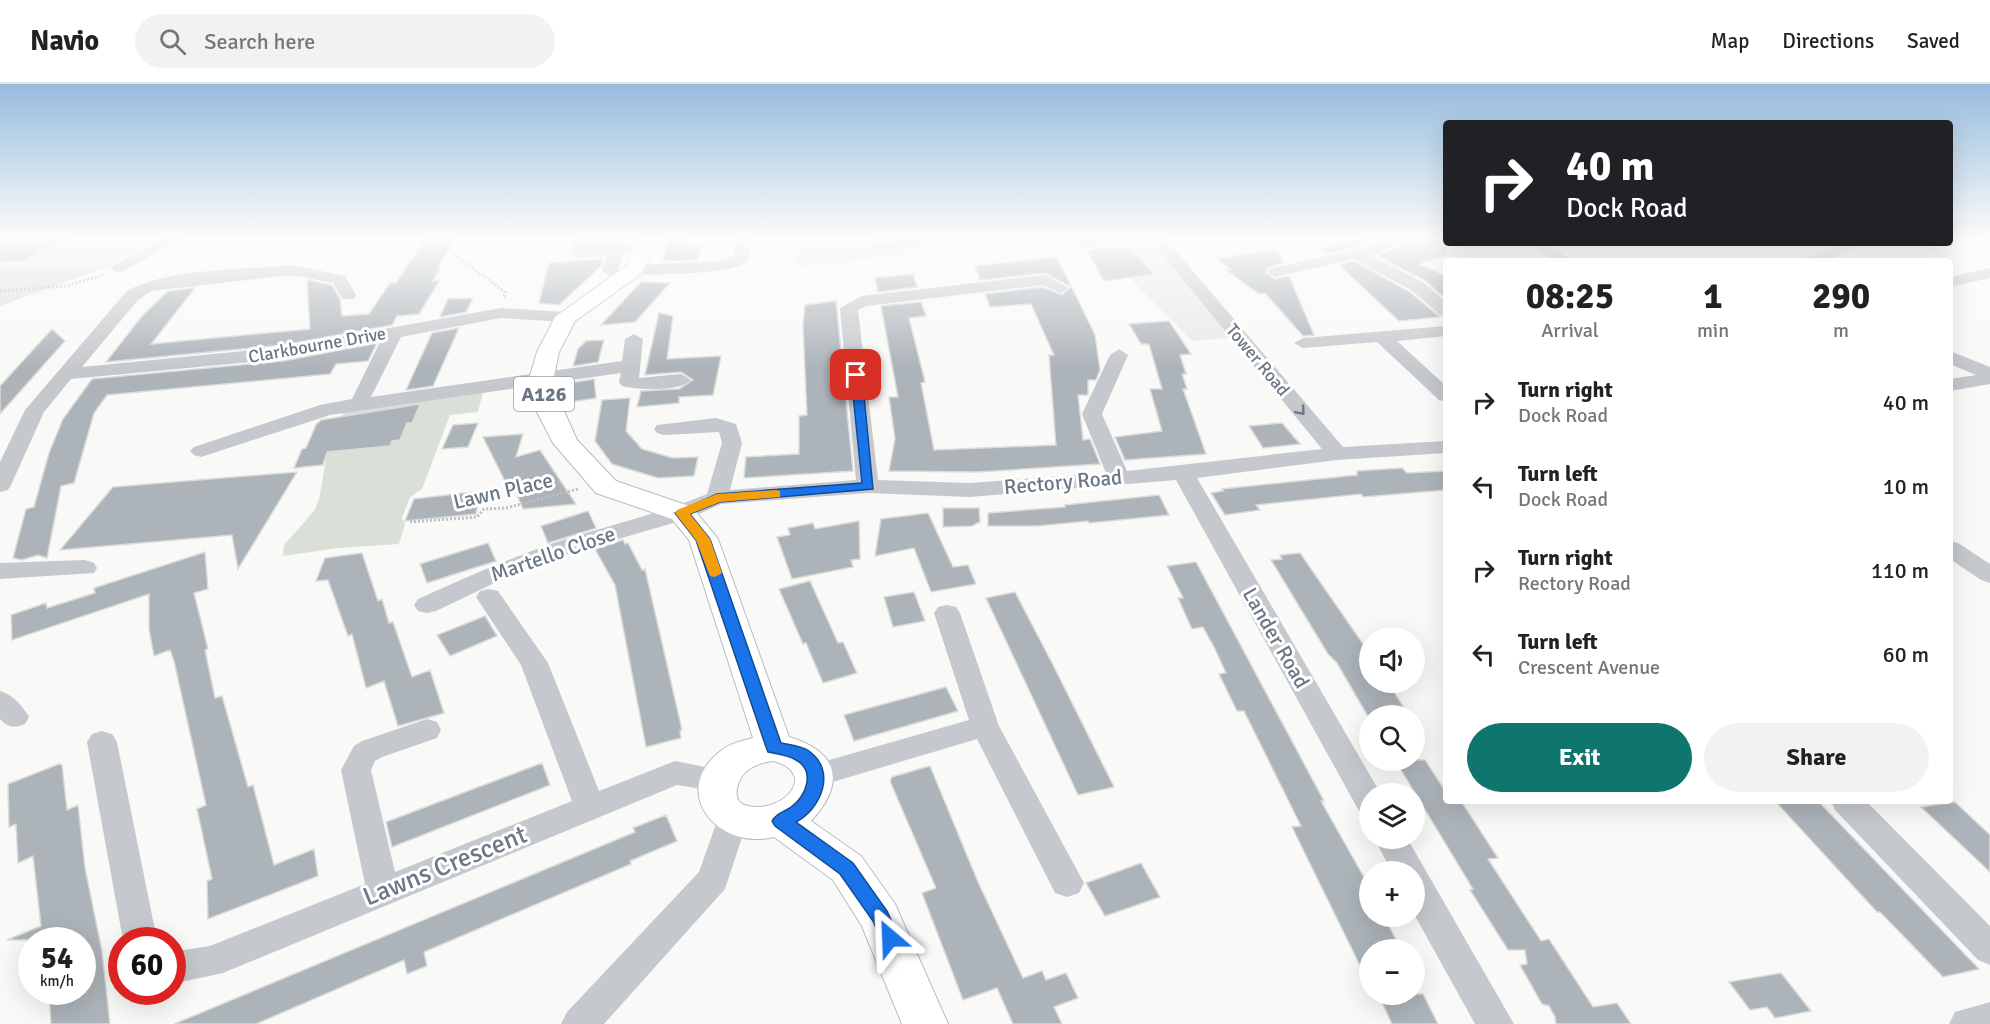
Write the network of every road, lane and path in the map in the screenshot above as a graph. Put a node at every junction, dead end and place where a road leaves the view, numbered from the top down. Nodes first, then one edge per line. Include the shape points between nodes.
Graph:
1 (91, 281) edge
2 (181, 281) edge
3 (340, 281) edge
4 (490, 281) edge
5 (618, 281) edge
6 (1037, 281) edge
7 (1047, 281) edge
8 (1193, 281) edge
9 (1407, 281) edge
10 (1061, 288) dead end
11 (0, 291) edge
12 (348, 295) dead end
13 (1443, 308) edge
14 (501, 313) junction
15 (566, 317) junction
16 (1443, 330) edge
17 (394, 332) junction
18 (1380, 335) junction
19 (634, 339) dead end
20 (1303, 343) dead end
21 (1119, 356) dead end
22 (1953, 358) edge
23 (630, 366) junction
24 (67, 374) junction
25 (1990, 376) edge
26 (542, 378) junction
27 (681, 380) dead end
28 (1956, 384) edge
29 (1443, 393) edge
30 (1990, 395) edge
31 (361, 398) dead end
32 (664, 429) dead end
33 (1443, 447) edge
34 (201, 451) dead end
35 (1337, 454) junction
36 (1182, 473) junction
37 (1119, 477) junction
38 (602, 482) junction
39 (0, 485) edge
40 (868, 486) junction
41 (717, 498) junction
42 (682, 513) junction
43 (410, 522) dead end
44 (1953, 550) edge
45 (85, 568) dead end
46 (0, 571) edge
47 (1990, 575) edge
48 (489, 597) dead end
49 (427, 605) dead end
50 (947, 613) dead end
51 (985, 726) junction
52 (427, 730) dead end
53 (102, 742) dead end
54 (774, 747) junction
55 (816, 775) junction
56 (719, 780) junction
57 (1359, 783) edge
58 (1849, 804) edge
59 (590, 807) junction
60 (732, 819) junction
61 (781, 821) junction
62 (1066, 883) dead end
63 (383, 892) junction
64 (1425, 901) edge
65 (138, 927) edge
66 (1990, 949) edge
67 (186, 966) edge
68 (1990, 1019) edge
69 (580, 1024) edge
70 (925, 1024) edge
71 (1495, 1024) edge
72 (1968, 1024) edge

1 - 11 path via 41,290
2 - 24 street via 146,287 123,306
3 - 12 street
4 - 14 path via 505,292
5 - 15 main road, A126
6 - 40 street via 862,301 849,308
7 - 10 street
8 -> 35 street, Tower Road
9 - 13 street
14 - 15 street, Clarkbourne Drive
14 - 17 street, Clarkbourne Drive
15 - 26 main road, A126 via 554,337
16 - 18 street
17 - 24 street, Clarkbourne Drive via 249,358
17 - 31 street
18 - 20 street
18 - 29 street
19 - 23 street
21 - 37 street via 1092,414
22 - 25 street
23 - 26 street
23 - 27 street via 632,384
24 - 39 street via 35,410
25 - 28 street
26 - 34 street via 327,409
26 - 38 main road, A126 via 550,412 566,443
28 - 30 street
32 - 41 street via 716,424 729,428 732,443
33 - 35 street, Rectory Road
35 - 36 street, Rectory Road
36 - 37 street, Rectory Road
36 - 57 street, Lander Road
37 - 40 street, Rectory Road via 969,490
38 - 42 main road, A126 via 606,487
38 - 43 path, Lawn Place via 506,508 484,509 477,517
40 - 41 street, Rectory Road
41 - 42 street, Rectory Road
42 - 49 street, Martello Close via 541,556
42 - 54 main road via 703,539
44 - 47 street
45 - 46 street
48 - 59 street via 534,663
50 - 51 street
51 - 55 street
51 - 62 street
52 - 63 street via 372,749 364,754 356,770
53 - 65 street
54 - 55 main road via 802,755
54 - 56 main road via 741,757 725,769
55 - 61 main road via 808,801 797,813
56 - 59 street, Lawns Crescent via 675,773
56 - 60 main road via 718,802
58 - 66 street
59 - 63 street, Lawns Crescent
60 - 61 main road via 756,824
60 - 69 street via 713,879
61 - 70 main road via 846,868 880,917
63 - 67 street, Lawns Crescent via 211,962
64 - 71 street
68 - 72 street

